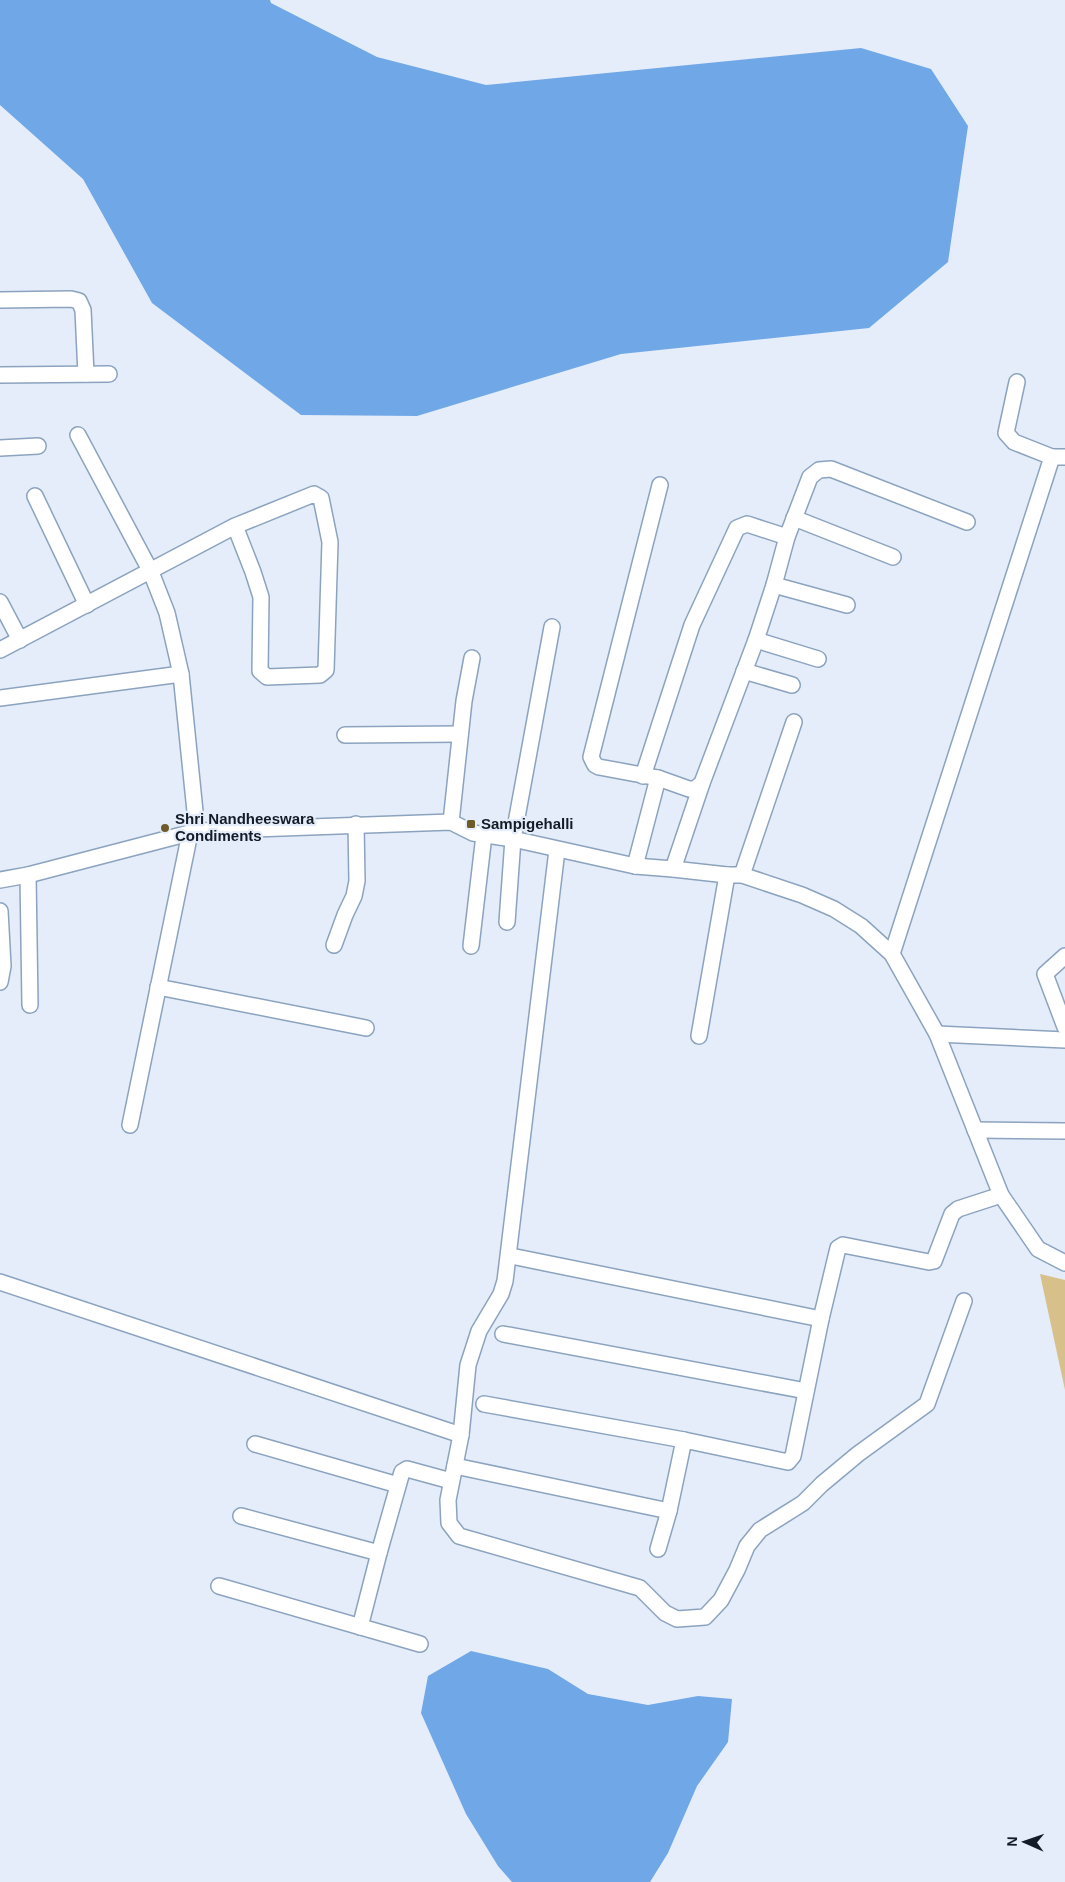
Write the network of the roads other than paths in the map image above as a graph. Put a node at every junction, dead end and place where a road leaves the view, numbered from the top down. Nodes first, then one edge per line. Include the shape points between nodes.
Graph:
1 (0, 300) edge
2 (86, 374) junction
3 (109, 374) dead end
4 (0, 375) edge
5 (1017, 382) dead end
6 (78, 435) dead end
7 (38, 446) dead end
8 (0, 448) edge
9 (1059, 457) edge
10 (660, 485) dead end
11 (35, 496) dead end
12 (794, 518) junction
13 (967, 522) dead end
14 (234, 526) junction
15 (787, 537) junction
16 (893, 557) dead end
17 (151, 572) junction
18 (774, 584) junction
19 (0, 602) edge
20 (86, 605) junction
21 (847, 605) dead end
22 (552, 627) dead end
23 (20, 640) junction
24 (756, 640) junction
25 (0, 650) edge
26 (472, 658) dead end
27 (818, 659) dead end
28 (744, 671) junction
29 (181, 674) junction
30 (792, 685) dead end
31 (0, 698) edge
32 (794, 722) dead end
33 (345, 734) dead end
34 (460, 734) junction
35 (650, 777) junction
36 (702, 783) junction
37 (451, 822) junction
38 (356, 824) junction
39 (194, 832) junction
40 (484, 835) junction
41 (513, 839) junction
42 (557, 850) junction
43 (635, 866) junction
44 (673, 868) junction
45 (28, 875) junction
46 (735, 875) junction
47 (0, 880) edge
48 (0, 911) edge
49 (507, 922) dead end
50 (334, 946) dead end
51 (471, 946) dead end
52 (892, 954) junction
53 (1065, 956) edge
54 (0, 982) edge
55 (158, 987) junction
56 (30, 1005) dead end
57 (1065, 1027) edge
58 (366, 1028) dead end
59 (937, 1034) junction
60 (700, 1036) dead end
61 (1065, 1040) edge
62 (130, 1124) dead end
63 (975, 1130) junction
64 (1065, 1131) edge
65 (1001, 1195) junction
66 (516, 1257) dead end
67 (1065, 1262) edge
68 (0, 1282) edge
69 (964, 1301) dead end
70 (821, 1319) junction
71 (503, 1334) dead end
72 (806, 1391) junction
73 (484, 1404) dead end
74 (461, 1435) junction
75 (684, 1440) junction
76 (255, 1444) dead end
77 (455, 1466) junction
78 (451, 1482) junction
79 (398, 1485) junction
80 (669, 1511) junction
81 (242, 1516) dead end
82 (658, 1549) dead end
83 (379, 1553) junction
84 (219, 1586) dead end
85 (360, 1627) junction
86 (420, 1644) dead end

1 - 2 street via 79,301
2 - 3 street
2 - 4 street
5 - 9 street via 1006,433 1014,442
6 - 17 street
7 - 8 street
9 - 52 street
10 - 35 street via 591,757 599,767
11 - 20 street
12 - 13 street via 810,476 819,470 830,469
12 - 15 street
12 - 16 street
14 - 14 street via 261,597 260,671 267,677 320,675 326,670 330,542 321,498 314,494
14 - 17 street
15 - 18 street
15 - 35 street via 747,524 737,528 692,625
17 - 20 street
17 - 29 street via 167,613
18 - 21 street
18 - 24 street
19 - 23 street
20 - 23 street
22 - 41 street
23 - 25 street
24 - 27 street
24 - 28 street
26 - 34 street
28 - 30 street
28 - 36 street
29 - 31 street
29 - 39 street
32 - 46 street
33 - 34 street
34 - 37 street
35 - 36 street via 690,789
35 - 43 street
36 - 44 street
37 - 38 street
37 - 40 street
38 - 39 street
38 - 50 street via 357,881
39 - 45 street
39 - 55 street
40 - 41 street
40 - 51 street
41 - 42 street
41 - 49 street
42 - 43 street
42 - 74 street via 505,1281 473,1348 466,1378
43 - 44 street
44 - 46 street
45 - 47 street
45 - 56 street
46 - 52 street via 802,895 834,909 861,926
46 - 60 street
48 - 54 street via 3,966
52 - 59 street
53 - 57 street via 1045,974
55 - 58 street
55 - 62 street
59 - 61 street
59 - 63 street
63 - 64 street
63 - 65 street
65 - 67 street via 1038,1249
65 - 70 street via 952,1214 934,1261 843,1245 838,1248
66 - 70 street
68 - 74 street
69 - 78 street via 927,1404 858,1454 803,1503 760,1530 747,1546 722,1600 705,1617 677,1619 665,1613 640,1588 459,1536 449,1523
70 - 72 street
71 - 72 street
72 - 75 street via 793,1456 788,1462
73 - 75 street
74 - 77 street
75 - 80 street
76 - 79 street
77 - 78 street
77 - 80 street
78 - 79 street via 407,1469 402,1472
79 - 83 street
80 - 82 street
81 - 83 street
83 - 85 street
84 - 85 street
85 - 86 street

